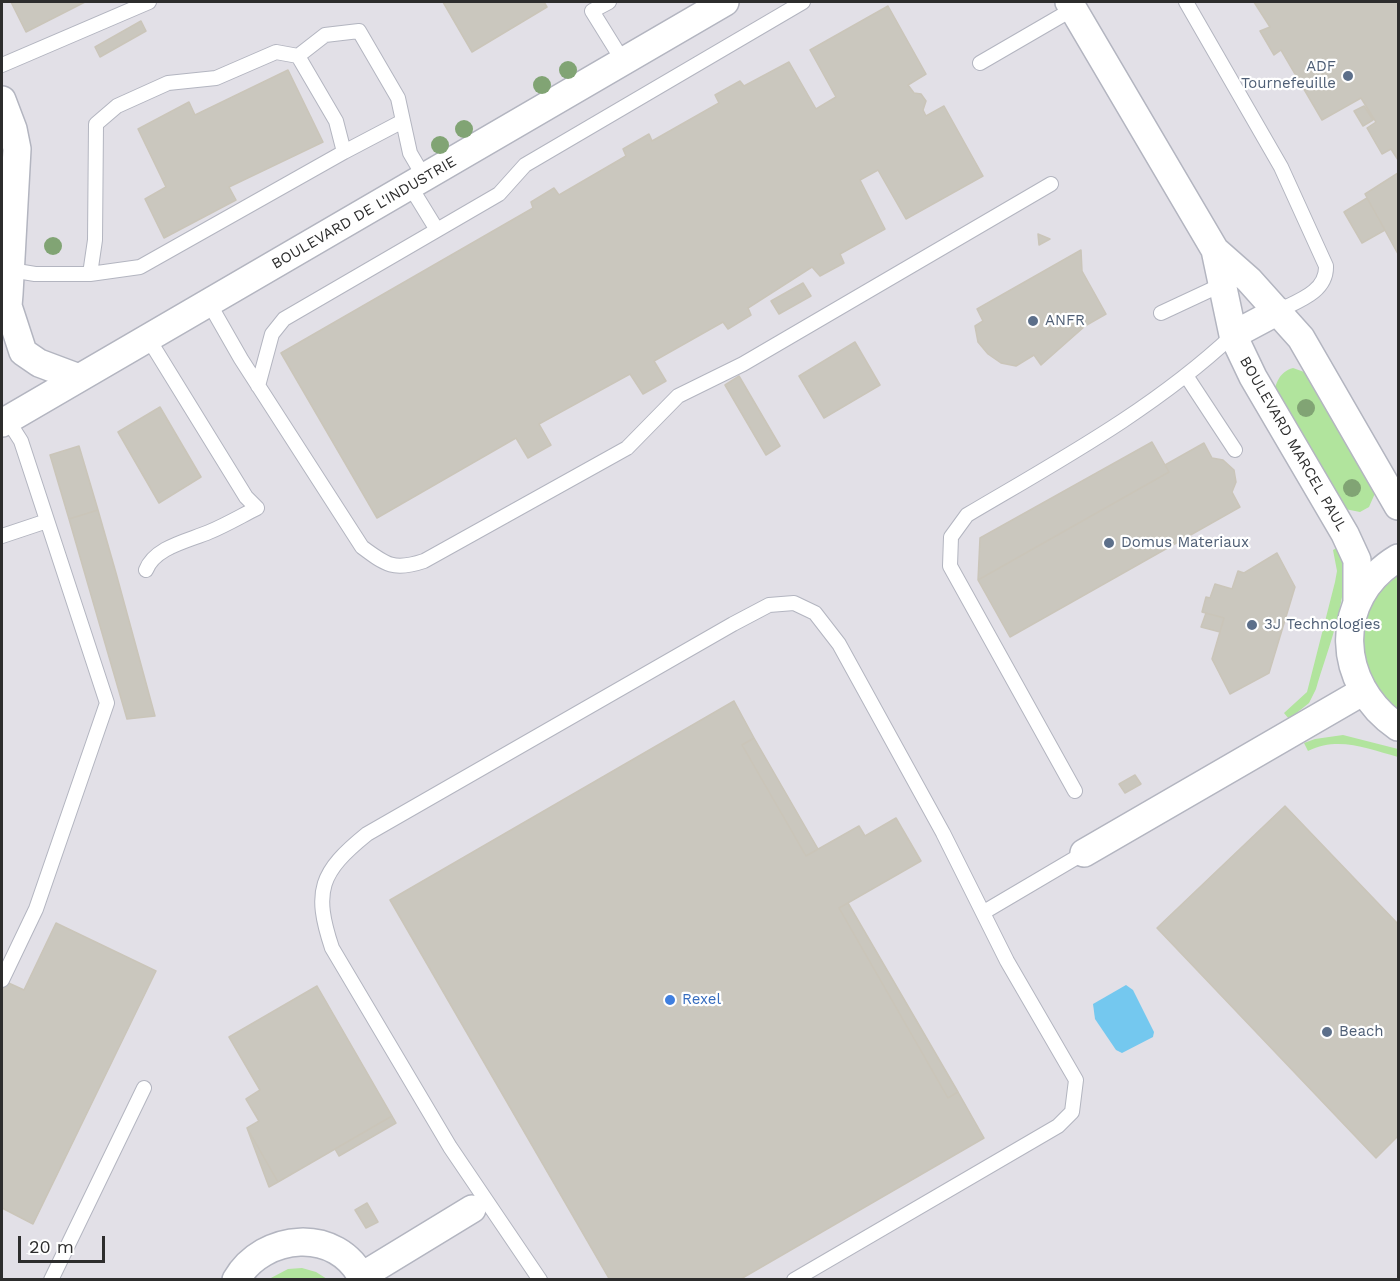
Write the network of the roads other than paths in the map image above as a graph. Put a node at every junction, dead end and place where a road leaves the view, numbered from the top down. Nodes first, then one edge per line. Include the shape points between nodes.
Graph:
1 (149, 2) edge
2 (609, 2) edge
3 (725, 2) edge
4 (803, 2) edge
5 (1186, 2) edge
6 (1071, 5) edge
7 (590, 6) edge
8 (298, 56) junction
9 (623, 61) junction
10 (980, 63) dead end
11 (2, 65) edge
12 (2, 100) edge
13 (403, 121) junction
14 (344, 152) junction
15 (9, 163) edge
16 (417, 181) junction
17 (1052, 184) dead end
18 (437, 230) junction
19 (1215, 250) junction
20 (11, 270) junction
21 (90, 274) junction
22 (1221, 285) junction
23 (209, 303) junction
24 (1278, 311) junction
25 (4, 313) edge
26 (1161, 313) dead end
27 (1233, 335) junction
28 (148, 338) junction
29 (1187, 377) junction
30 (79, 378) junction
31 (258, 386) junction
32 (4, 421) edge
33 (1235, 450) dead end
34 (1398, 506) edge
35 (47, 521) junction
36 (2, 536) edge
37 (1398, 558) edge
38 (146, 570) dead end
39 (1357, 603) junction
40 (1362, 692) junction
41 (1398, 727) edge
42 (1076, 791) dead end
43 (1084, 854) joint
44 (984, 912) junction
45 (2, 980) edge
46 (144, 1088) dead end
47 (480, 1205) junction
48 (362, 1278) edge
49 (51, 1280) edge
50 (236, 1280) edge
51 (540, 1280) edge
52 (794, 1280) edge

1 - 11 lane
2 - 7 lane
3 - 9 street, BOULEVARD DE L'INDUSTRIE
4 - 18 lane via 525,165 499,194
5 - 24 lane via 1281,167 1326,266 1319,288
6 - 10 lane
6 - 19 street, BOULEVARD MARCEL PAUL
7 - 9 lane
8 - 13 lane via 325,35 359,31 398,98
8 - 14 lane via 336,121
8 - 21 lane via 276,52 216,78 168,83 117,106 96,124 95,240
9 - 16 street, BOULEVARD DE L'INDUSTRIE
12 - 15 street via 14,129
13 - 14 lane
13 - 16 lane
14 - 21 lane via 140,267
15 - 20 street
16 - 18 lane
16 - 23 street, BOULEVARD DE L'INDUSTRIE
17 - 31 lane via 743,364 678,396 627,448 424,561 402,568 382,562 362,547
18 - 31 lane via 284,319 272,334
19 - 22 street, BOULEVARD MARCEL PAUL
19 - 24 street, BOULEVARD MARCEL PAUL
20 - 21 lane
20 - 25 street
22 - 26 lane
22 - 27 street, BOULEVARD MARCEL PAUL
23 - 28 street, BOULEVARD DE L'INDUSTRIE
23 - 31 lane
24 - 27 street
24 - 34 street, BOULEVARD MARCEL PAUL via 1302,338
25 - 30 street via 22,352
27 - 29 lane
27 - 39 street, BOULEVARD MARCEL PAUL via 1252,377 1345,534 1357,560
28 - 30 street, BOULEVARD DE L'INDUSTRIE
28 - 38 lane via 257,508 187,539 150,560
29 - 33 lane
29 - 42 lane via 1135,414 967,515 951,537 950,566
30 - 32 street, BOULEVARD DE L'INDUSTRIE
32 - 35 lane via 21,441
35 - 36 lane
35 - 45 lane via 107,703 36,909
37 - 39 street via 1374,578
39 - 40 street via 1349,633 1351,663
40 - 41 street via 1381,715
40 - 43 street
43 - 44 lane
44 - 47 lane via 839,644 815,613 794,603 769,605 732,624 367,834 343,854 330,873 322,890 321,915 332,948
44 - 52 lane via 1007,961 1076,1080 1072,1112 1058,1126
46 - 49 lane
47 - 48 street
47 - 51 lane
48 - 50 street via 347,1259 327,1247 305,1241 282,1243 261,1252 243,1267

